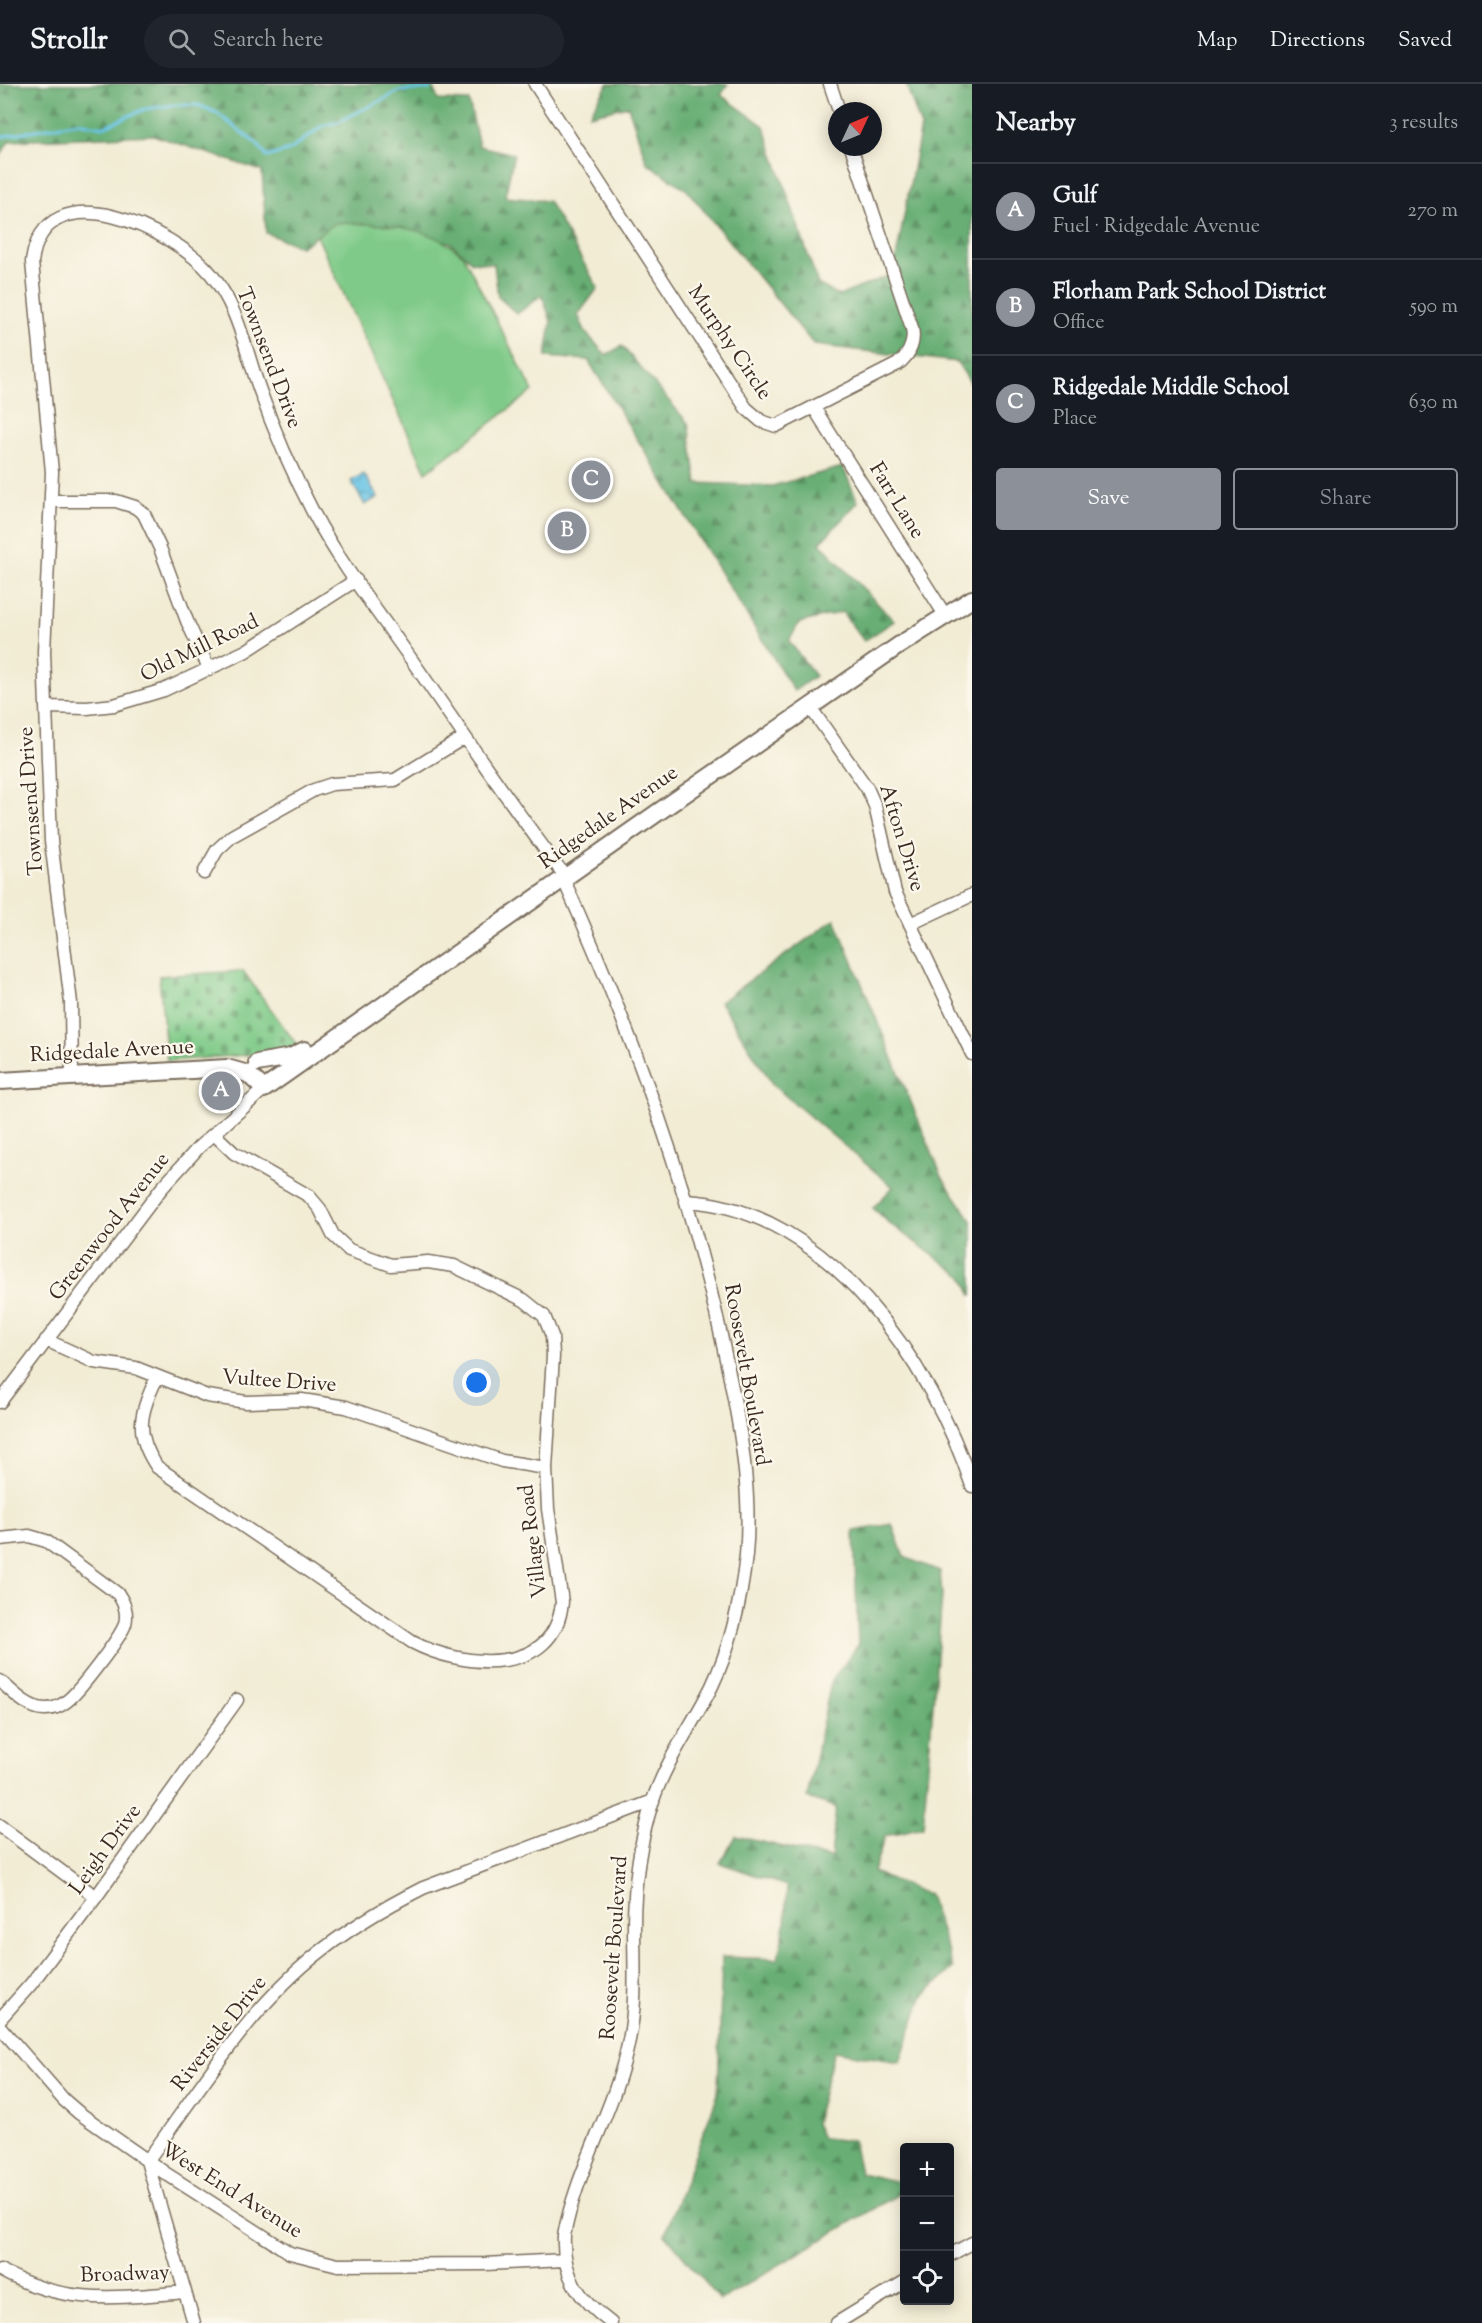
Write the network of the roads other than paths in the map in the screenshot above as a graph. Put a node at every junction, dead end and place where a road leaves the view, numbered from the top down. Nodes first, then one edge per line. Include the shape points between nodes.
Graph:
1 (535, 84) edge
2 (830, 84) edge
3 (836, 102) edge
4 (855, 156) edge
5 (814, 408) junction
6 (51, 501) junction
7 (356, 580) junction
8 (972, 599) edge
9 (945, 615) junction
10 (209, 669) junction
11 (46, 707) junction
12 (810, 707) junction
13 (465, 737) junction
14 (204, 873) dead end
15 (564, 877) junction
16 (972, 895) edge
17 (910, 924) junction
18 (318, 1048) junction
19 (972, 1054) edge
20 (257, 1064) junction
21 (227, 1068) junction
22 (72, 1078) junction
23 (0, 1081) edge
24 (270, 1084) junction
25 (214, 1134) junction
26 (687, 1201) junction
27 (46, 1340) junction
28 (157, 1377) junction
29 (0, 1402) edge
30 (546, 1468) junction
31 (972, 1486) edge
32 (0, 1539) edge
33 (0, 1681) edge
34 (237, 1700) dead end
35 (653, 1801) junction
36 (0, 1826) edge
37 (96, 1897) junction
38 (0, 2019) edge
39 (0, 2027) edge
40 (147, 2161) junction
41 (972, 2243) edge
42 (954, 2253) edge
43 (564, 2260) junction
44 (0, 2270) edge
45 (900, 2284) edge
46 (185, 2292) junction
47 (194, 2323) edge
48 (611, 2323) edge
49 (837, 2323) edge

1 - 5 street, Murphy Circle via 746,408 776,426
2 - 3 street
4 - 5 street, Murphy Circle via 912,328 912,343 898,364
5 - 9 street, Farr Lane
6 - 7 street, Townsend Drive via 52,472 32,262 34,251 51,224 71,213 88,213 134,223 170,239 198,261 224,291 293,472 321,527
6 - 10 street via 116,501 144,514
6 - 11 street, Townsend Drive via 44,652
7 - 10 street, Old Mill Road via 275,635
7 - 13 street, Townsend Drive
8 - 9 main road, Ridgedale Avenue
9 - 12 main road, Ridgedale Avenue
10 - 11 street, Old Mill Road via 139,699 87,708
11 - 22 street, Townsend Drive via 51,841 70,1003
12 - 15 main road, Ridgedale Avenue
12 - 17 street, Afton Drive via 867,788 875,806 891,881
13 - 14 street via 395,780 332,784 294,800 232,836 217,850
13 - 15 street, Townsend Drive
15 - 18 main road, Ridgedale Avenue
15 - 26 street, Roosevelt Boulevard via 618,1003
16 - 17 street
17 - 19 street, Afton Drive
18 - 20 main road, Ridgedale Avenue
18 - 24 main road, Ridgedale Avenue
20 - 21 main road, Ridgedale Avenue via 232,1063
20 - 24 main road via 268,1070
21 - 22 main road, Ridgedale Avenue
21 - 24 main road, Ridgedale Avenue
22 - 23 main road, Ridgedale Avenue
24 - 25 street, Greenwood Avenue
25 - 27 street, Greenwood Avenue via 161,1189
25 - 30 street, Village Road via 234,1153 309,1196 333,1235 349,1250 391,1265 428,1262 454,1266 536,1308 544,1316 552,1336
26 - 31 street via 725,1207 768,1224 817,1255 858,1291 896,1335 934,1397
26 - 35 street, Roosevelt Boulevard via 715,1305 738,1421 747,1538 731,1640 712,1686 663,1773
27 - 28 street, Vultee Drive via 94,1362 136,1368
27 - 29 street, Greenwood Avenue
28 - 30 street, Vultee Drive via 226,1400 302,1400 346,1407 502,1461
28 - 30 street, Village Road via 141,1420 144,1444 157,1467 412,1642 440,1655 483,1660 514,1658 538,1648 552,1634 561,1613 562,1597 550,1532
32 - 33 street via 29,1536 46,1541 118,1594 126,1616 121,1633 74,1695 57,1707 33,1707
34 - 37 street, Leigh Drive
35 - 40 street, Riverside Drive via 423,1888 337,1938 254,2016
35 - 43 street, Roosevelt Boulevard via 635,1894 635,1986 629,2043 566,2223
36 - 37 street
37 - 38 street, Leigh Drive
39 - 40 street, West End Avenue via 64,2100
40 - 43 street, West End Avenue via 274,2245 305,2258 338,2265
40 - 46 street
41 - 42 street
43 - 48 street, Roosevelt Boulevard via 580,2297
44 - 46 street, Broadway via 40,2289 78,2297
45 - 49 street
46 - 47 street

